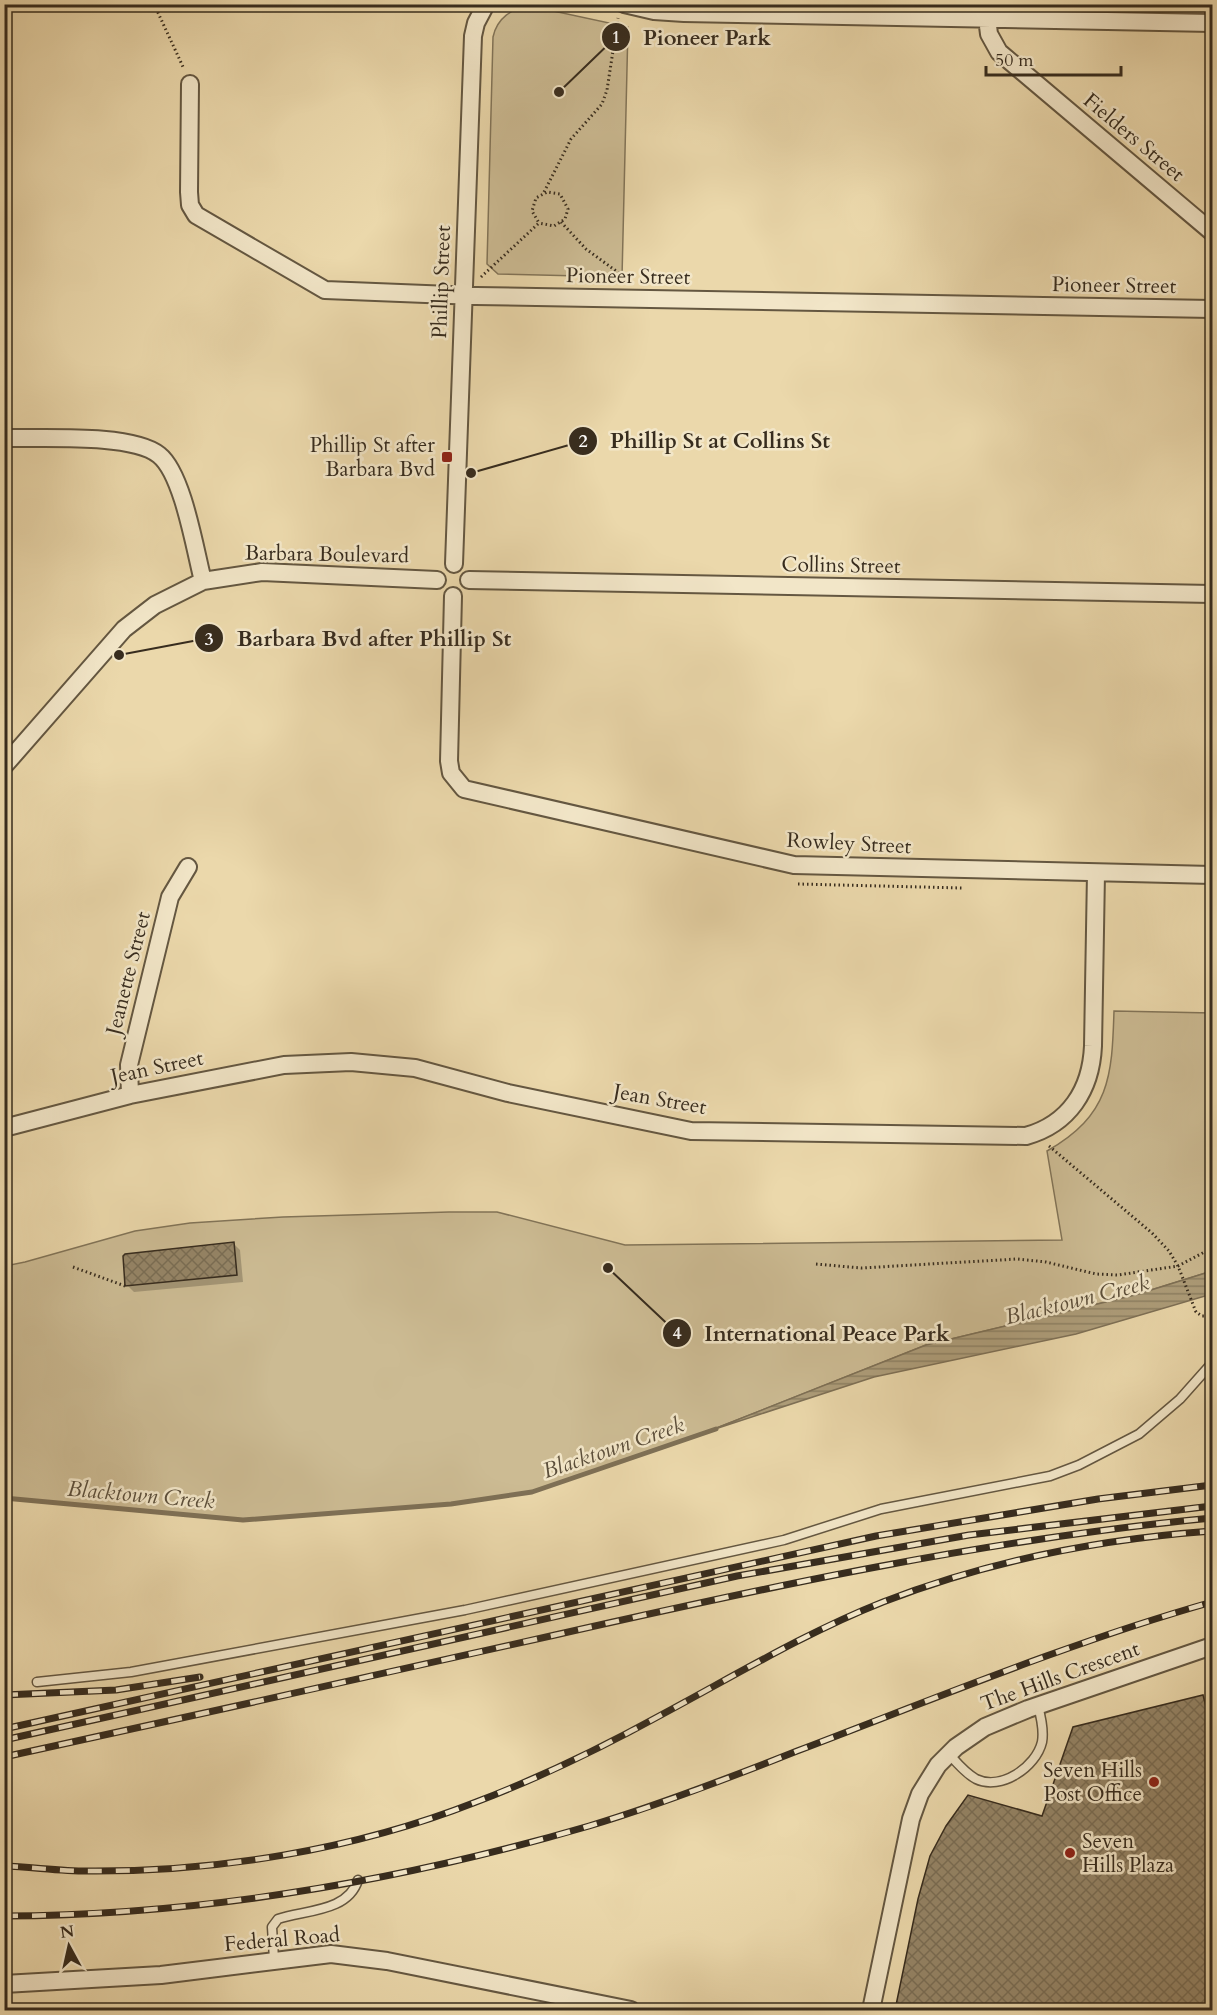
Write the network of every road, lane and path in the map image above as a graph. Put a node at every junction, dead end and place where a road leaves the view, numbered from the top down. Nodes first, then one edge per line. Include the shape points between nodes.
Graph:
1 (154, 4) edge
2 (486, 4) edge
3 (621, 10) edge
4 (1181, 13) edge
5 (987, 18) junction
6 (1212, 23) edge
7 (190, 84) joint
8 (544, 193) junction
9 (561, 222) junction
10 (539, 223) junction
11 (1212, 232) edge
12 (627, 279) dead end
13 (463, 295) junction
14 (1212, 309) edge
15 (4, 438) edge
16 (454, 564) junction
17 (203, 580) junction
18 (437, 580) junction
19 (469, 580) junction
20 (1212, 594) edge
21 (453, 596) junction
22 (4, 766) edge
23 (188, 867) dead end
24 (1096, 873) junction
25 (1212, 875) edge
26 (130, 1095) junction
27 (4, 1128) edge
28 (1039, 1132) junction
29 (1212, 1248) edge
30 (816, 1264) dead end
31 (1178, 1266) junction
32 (73, 1267) dead end
33 (125, 1286) dead end
34 (1212, 1316) edge
35 (1212, 1363) edge
36 (1212, 1646) edge
37 (37, 1682) dead end
38 (1038, 1706) junction
39 (949, 1754) junction
40 (358, 1880) dead end
41 (274, 1959) junction
42 (4, 1984) edge
43 (631, 2010) edge
44 (871, 2010) edge

1 - 7 path
2 - 13 street, Phillip Street via 473,36
3 - 5 street
3 - 8 path via 602,104 571,138
4 - 5 street
4 - 6 street
5 - 11 street, Fielders Street via 993,44 1006,59
7 - 13 street, Pioneer Street via 190,205 204,222 325,290
8 - 9 path via 555,192 564,198 568,209
8 - 10 path via 532,206
9 - 10 path via 550,227
9 - 12 path via 586,249
10 - 13 path
13 - 14 street, Pioneer Street
13 - 16 street, Phillip Street
15 - 17 street via 133,443 161,456 177,483
16 - 18 street via 442,568
16 - 19 street via 467,572
17 - 18 street, Barbara Boulevard via 262,572
17 - 22 street, Barbara Boulevard via 162,601 124,629
18 - 21 street via 442,591
19 - 20 street, Collins Street
19 - 21 street via 466,590
21 - 24 street, Rowley Street via 449,761 451,773 464,789 794,865
23 - 26 street, Jeanette Street via 170,897 129,1065
24 - 25 street, Rowley Street
24 - 28 street, Jean Street via 1090,1074 1074,1105
26 - 27 street, Jean Street
26 - 28 street, Jean Street via 284,1065 351,1062 415,1068 508,1093 691,1131 1015,1137
28 - 31 path via 1049,1148 1152,1233
29 - 31 path
30 - 31 path via 861,1268 1017,1259 1118,1275
31 - 34 path via 1193,1306 1202,1316
32 - 33 path
35 - 37 lane via 1180,1399 1139,1434 1079,1466 1028,1481 872,1511 784,1540 465,1610 141,1670
36 - 38 street, The Hills Crescent
38 - 39 street, The Hills Crescent via 985,1727
38 - 39 lane via 1042,1742 1027,1767 1013,1776 993,1782 977,1779
39 - 44 street, The Hills Crescent via 920,1794 911,1819
40 - 41 lane via 351,1894 340,1902 278,1918 272,1927
41 - 42 street, Federal Road via 161,1975
41 - 43 street, Federal Road via 349,1955

